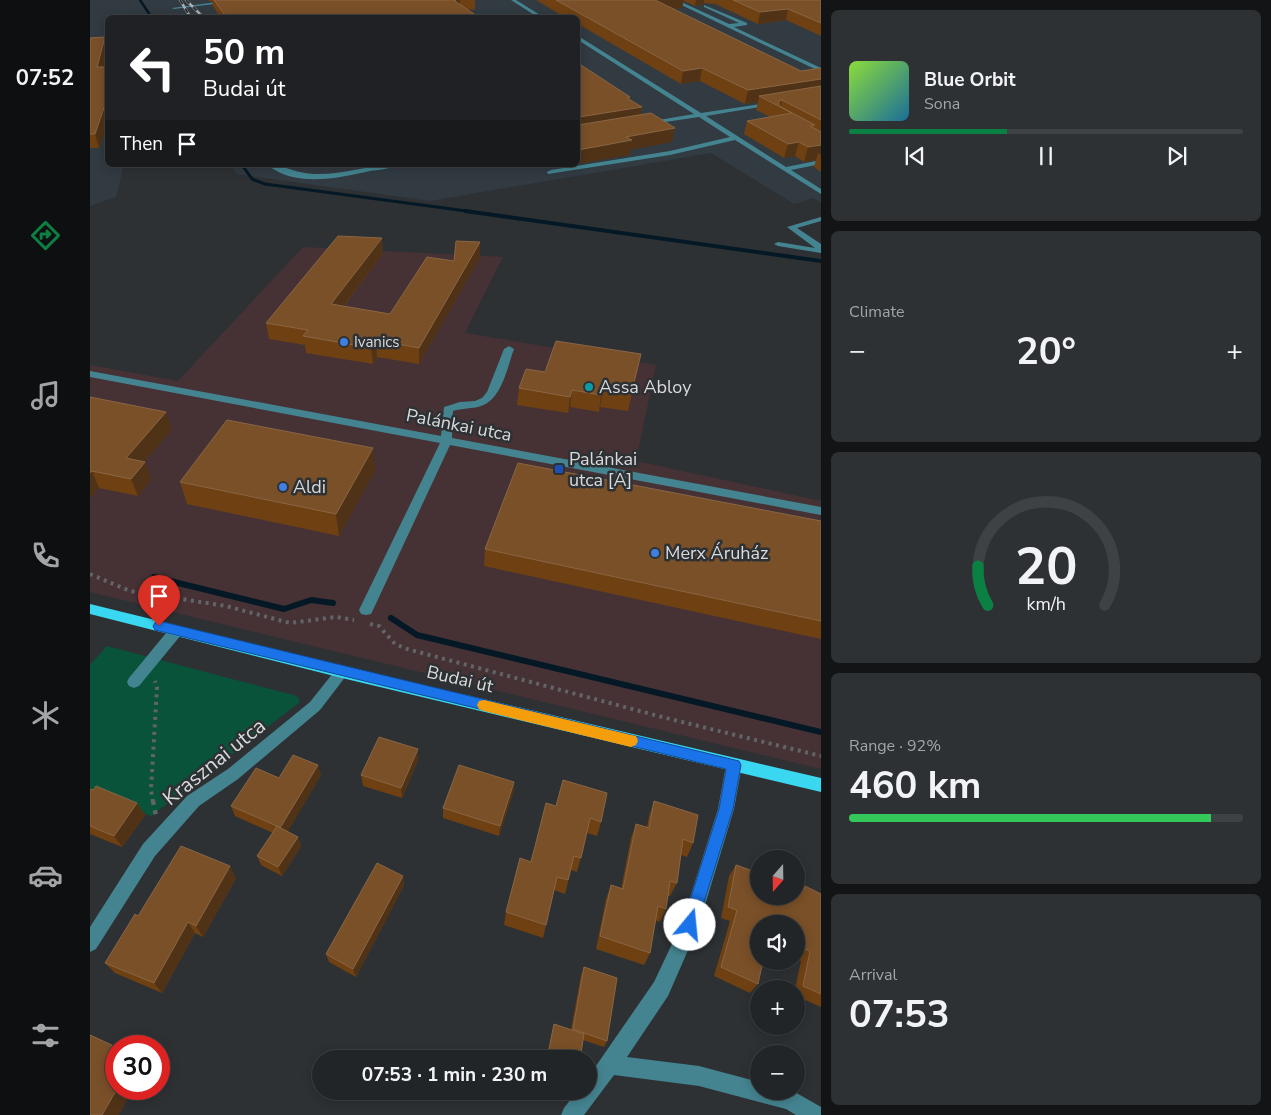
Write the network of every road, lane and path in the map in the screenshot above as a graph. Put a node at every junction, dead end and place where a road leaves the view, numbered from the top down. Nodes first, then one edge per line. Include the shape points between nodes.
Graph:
1 (169, 0) edge
2 (244, 0) edge
3 (513, 0) edge
4 (673, 0) edge
5 (706, 6) dead end
6 (538, 15) edge
7 (728, 26) junction
8 (580, 40) edge
9 (821, 70) edge
10 (679, 91) dead end
11 (665, 93) junction
12 (784, 101) edge
13 (701, 116) junction
14 (644, 124) edge
15 (736, 138) junction
16 (821, 162) edge
17 (276, 167) edge
18 (345, 167) edge
19 (380, 167) edge
20 (545, 167) edge
21 (785, 169) junction
22 (349, 172) junction
23 (551, 172) junction
24 (556, 178) dead end
25 (821, 192) edge
26 (821, 220) edge
27 (778, 244) dead end
28 (821, 250) edge
29 (509, 349) dead end
30 (90, 374) edge
31 (446, 441) junction
32 (821, 511) edge
33 (90, 574) edge
34 (90, 609) edge
35 (366, 610) dead end
36 (360, 622) dead end
37 (368, 624) dead end
38 (176, 631) junction
39 (148, 664) junction
40 (342, 672) junction
41 (134, 682) dead end
42 (821, 756) edge
43 (734, 765) junction
44 (821, 785) edge
45 (160, 836) junction
46 (90, 943) edge
47 (610, 1066) junction
48 (572, 1115) edge
49 (816, 1115) edge

1 - 2 street via 175,10
3 - 6 street
4 - 7 street
5 - 7 street via 745,24
7 - 9 street
8 - 11 street
10 - 11 street
11 - 13 street
12 - 13 street
13 - 14 street
13 - 15 street
15 - 21 street
15 - 23 street via 660,155
16 - 21 street
17 - 22 street via 309,177
18 - 22 street
19 - 22 street
20 - 23 street
21 - 25 street
23 - 24 street
26 - 28 street via 791,227
27 - 28 street
29 - 31 street via 492,393 486,400 448,409
30 - 31 street, Palánkai utca
31 - 32 street, Palánkai utca
31 - 35 street
33 - 36 path via 130,591 226,606 290,623 336,617
34 - 38 main road, Budai út
37 - 42 path via 379,626 395,644 406,649
38 - 39 street
38 - 40 main road, Budai út
39 - 41 street
39 - 45 path via 157,687 151,790
40 - 43 main road, Budai út
40 - 45 street, Krasznai utca via 315,706 233,774 193,801
43 - 44 main road, Budai út
43 - 47 street via 726,809 690,925 661,989
45 - 46 street, Krasznai utca
47 - 48 street
47 - 49 street via 699,1076 790,1100

